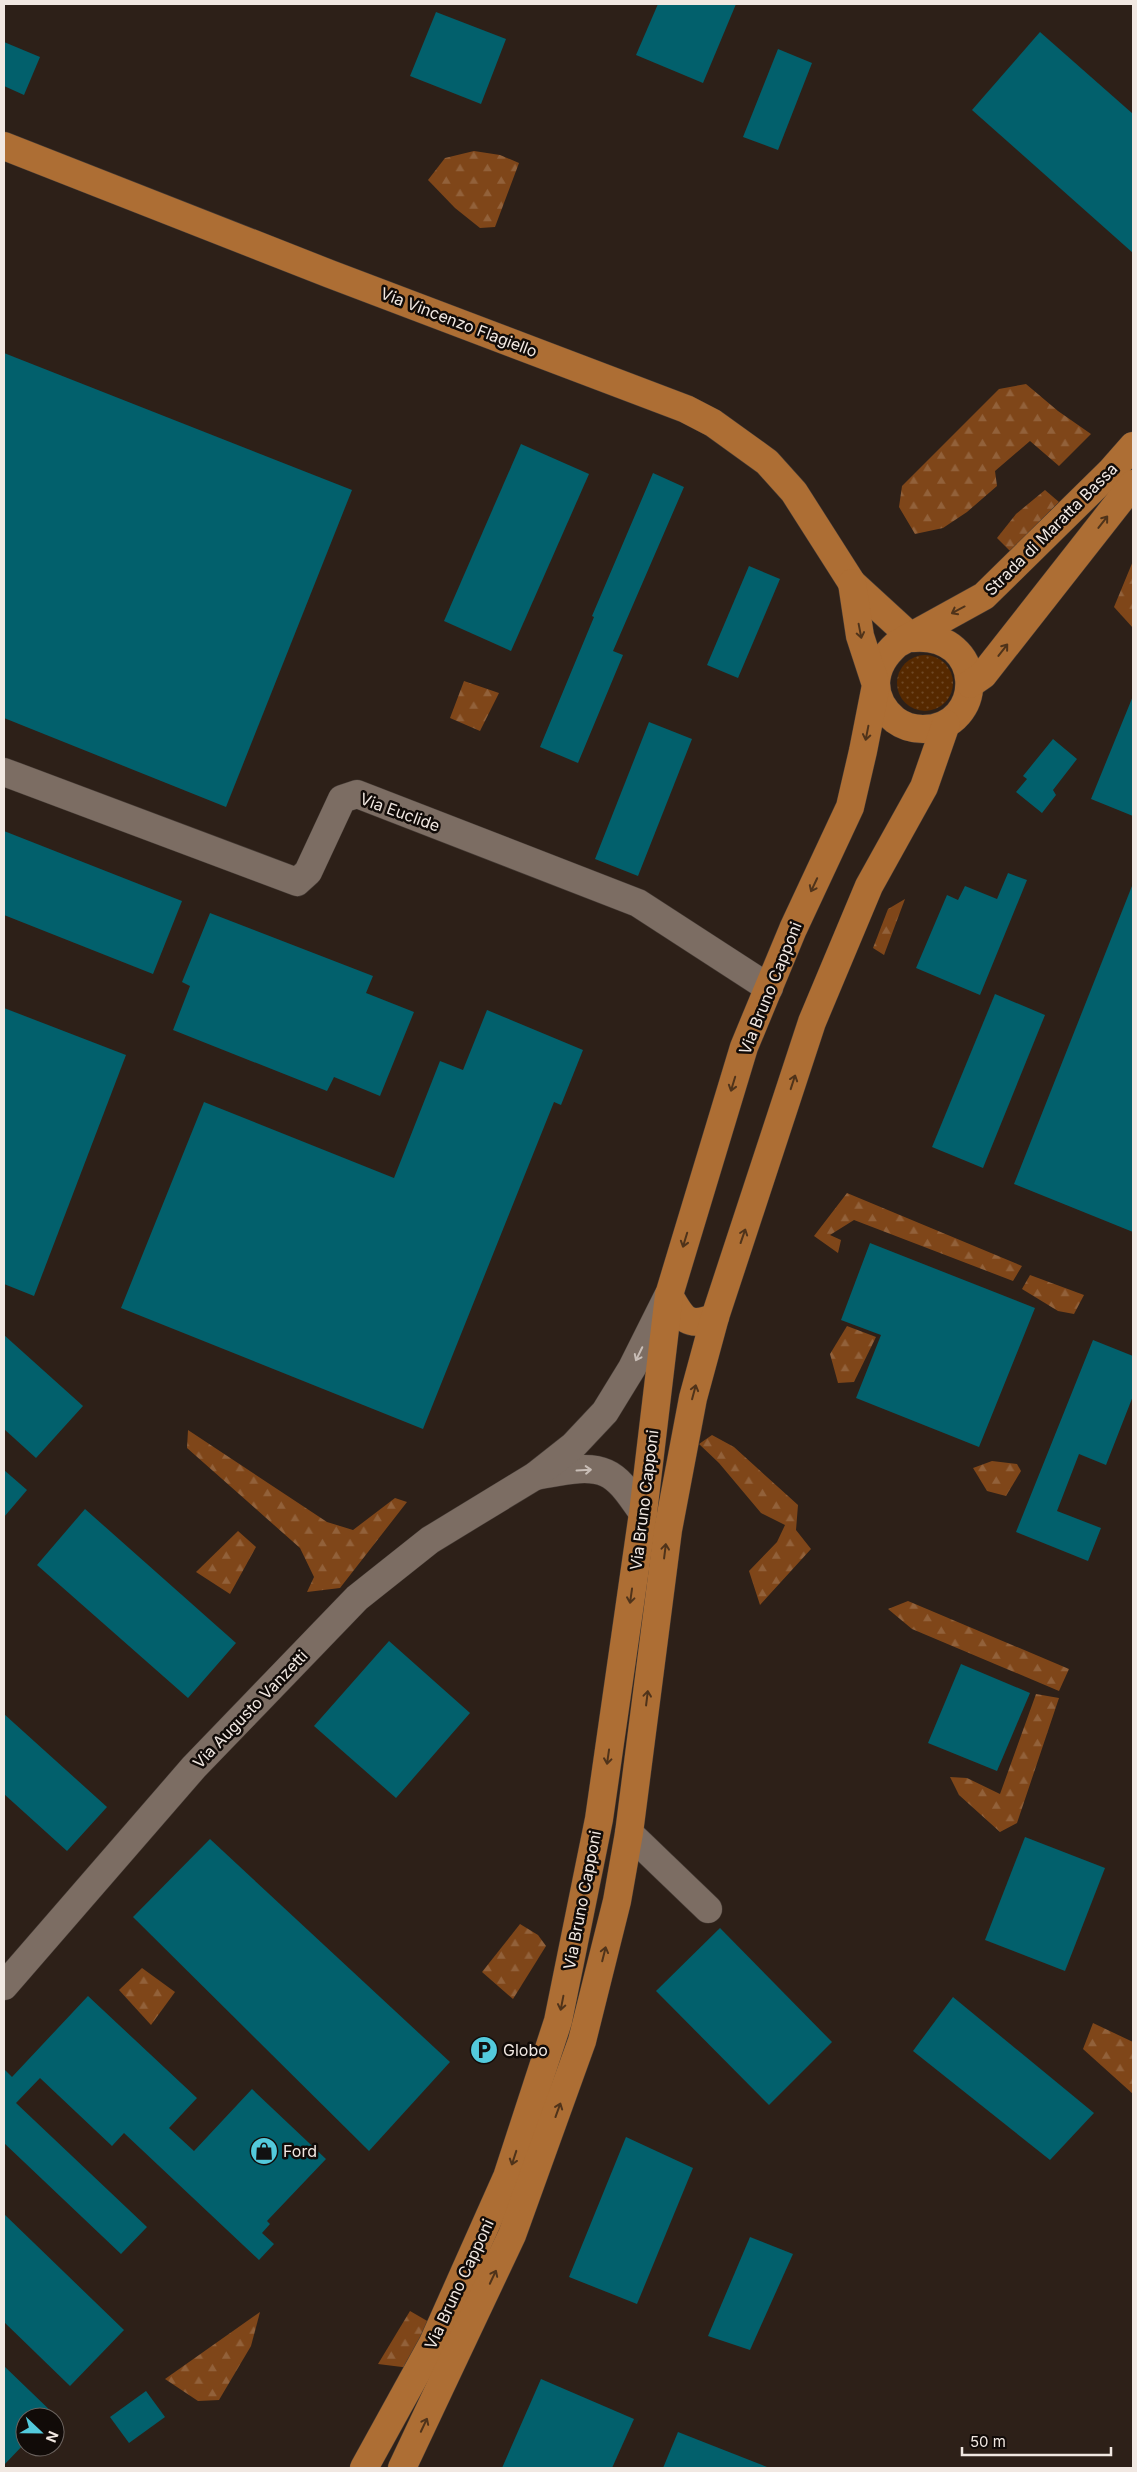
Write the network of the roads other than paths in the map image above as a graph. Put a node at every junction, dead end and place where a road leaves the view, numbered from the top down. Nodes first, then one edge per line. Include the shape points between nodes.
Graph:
1 (4, 146) edge
2 (1133, 446) edge
3 (1133, 484) edge
4 (852, 583) junction
5 (912, 638) junction
6 (970, 684) junction
7 (876, 685) junction
8 (946, 724) junction
9 (4, 772) edge
10 (769, 988) junction
11 (668, 1295) junction
12 (715, 1318) junction
13 (535, 1476) junction
14 (643, 1513) junction
15 (629, 1833) junction
16 (708, 1910) dead end
17 (4, 1986) edge
18 (364, 2468) edge
19 (402, 2468) edge

1 - 4 main road, Via Vincenzo Flagiello via 686,409 713,423 767,462 789,486
2 -> 5 main road, Strada di Maratta Bassa via 984,596
6 -> 3 main road, Strada di Maratta Bassa via 983,675
4 - 5 main road, Via Vincenzo Flagiello
4 -> 7 main road, Via Vincenzo Flagiello via 860,636
5 - 6 main road via 926,636 952,647 962,657
5 - 7 main road via 897,644 886,655
6 - 8 main road via 964,706
7 - 8 main road via 879,700 900,724 915,729 931,729
7 -> 10 main road, Via Bruno Capponi via 850,807
12 -> 8 main road, Via Bruno Capponi via 812,1022 869,886 924,786
9 - 10 street, Via Euclide via 296,882 308,872 342,799 357,794 638,903
10 -> 11 main road, Via Bruno Capponi via 744,1046
11 - 12 main road via 687,1321 702,1323
11 -> 13 street, Via Augusto Vanzetti via 632,1368 605,1412 573,1446
11 - 14 main road, Via Bruno Capponi
15 -> 12 main road, Via Bruno Capponi via 668,1530 692,1398
13 -> 14 street, Via Augusto Vanzetti via 588,1469 606,1473 620,1484
13 - 17 street, Via Augusto Vanzetti via 430,1540 356,1598 194,1767
14 -> 18 main road, Via Bruno Capponi via 599,1819 558,2021 507,2177 433,2344
15 - 16 street
19 -> 15 main road, Via Bruno Capponi via 512,2235 579,2051 617,1901

